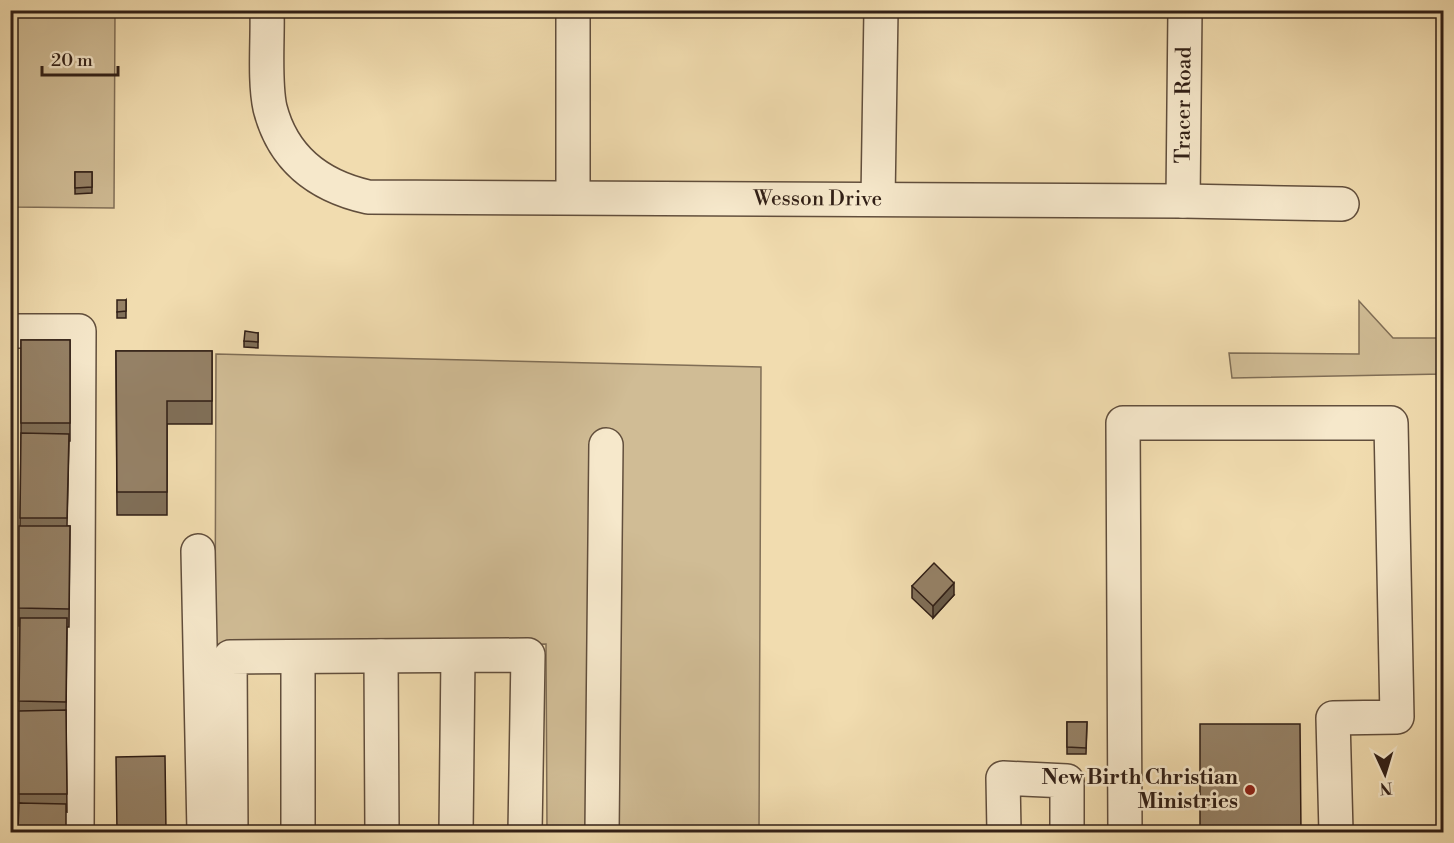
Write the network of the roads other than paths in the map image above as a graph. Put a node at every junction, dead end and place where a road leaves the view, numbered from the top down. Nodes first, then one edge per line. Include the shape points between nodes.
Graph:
1 (267, 10) edge
2 (573, 10) edge
3 (881, 10) edge
4 (1185, 10) edge
5 (573, 197) junction
6 (878, 199) junction
7 (1183, 201) junction
8 (1342, 204) dead end
9 (10, 331) edge
10 (606, 445) dead end
11 (198, 551) dead end
12 (381, 656) junction
13 (458, 656) junction
14 (298, 657) junction
15 (76, 832) edge
16 (204, 832) edge
17 (231, 832) edge
18 (297, 832) edge
19 (382, 832) edge
20 (456, 832) edge
21 (525, 832) edge
22 (602, 832) edge
23 (1004, 832) edge
24 (1067, 832) edge
25 (1125, 832) edge
26 (1336, 832) edge

1 - 5 street, Wesson Drive via 270,107 294,156 315,177 368,197
2 - 5 street
3 - 6 street
4 - 7 street, Tracer Road
5 - 6 street, Wesson Drive
6 - 7 street, Wesson Drive
7 - 8 street, Wesson Drive
9 - 15 street via 79,331
10 - 22 street
11 - 16 street
12 - 13 street
12 - 14 street
12 - 19 street
13 - 20 street
13 - 21 street via 528,655
14 - 17 street via 230,657
14 - 18 street
23 - 24 street via 1003,778 1067,781
25 - 26 street via 1123,423 1391,423 1397,717 1333,718

